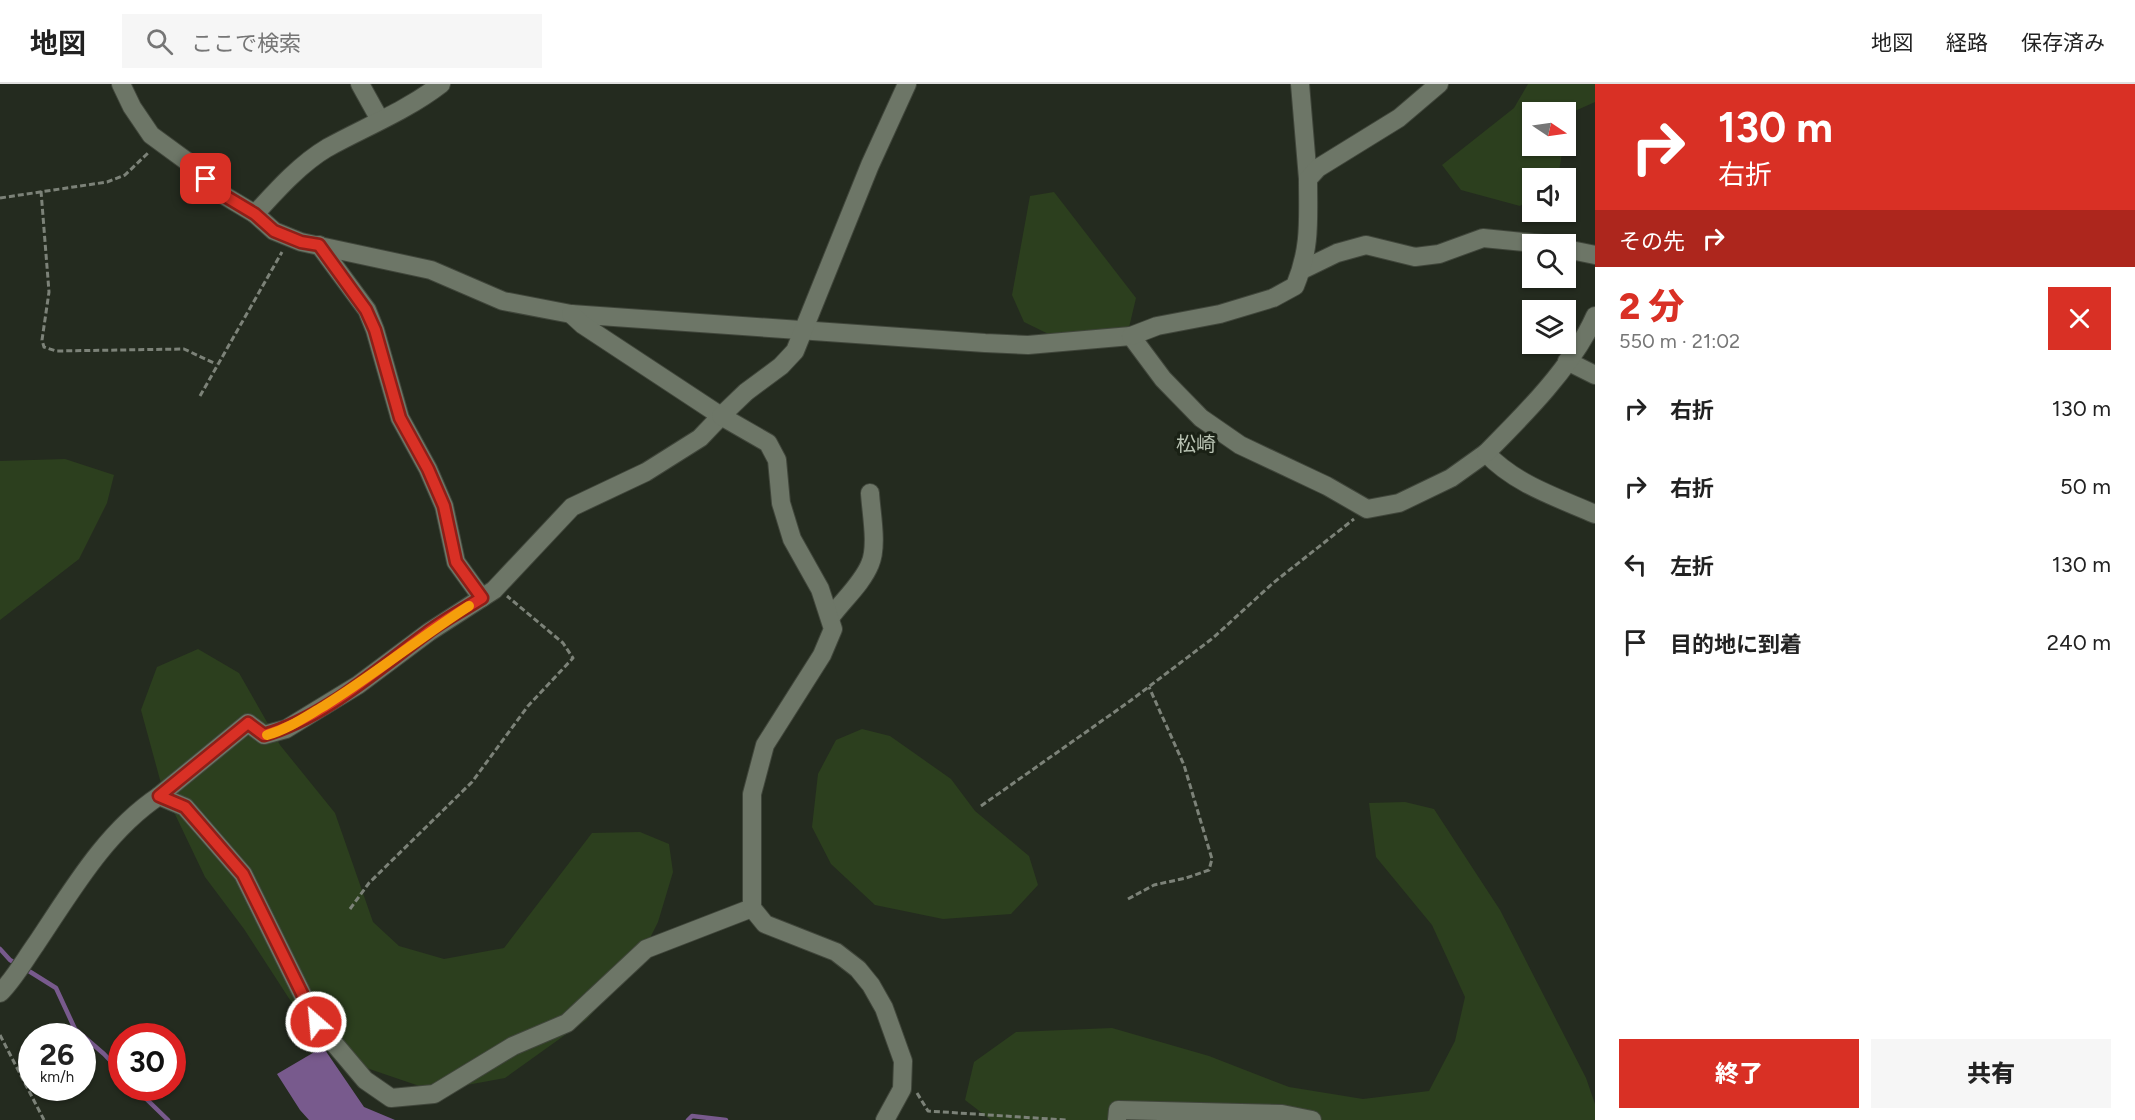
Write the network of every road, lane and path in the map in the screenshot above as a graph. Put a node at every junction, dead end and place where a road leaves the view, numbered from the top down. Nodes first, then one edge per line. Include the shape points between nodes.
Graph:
1 (121, 84) edge
2 (360, 84) edge
3 (441, 84) edge
4 (907, 84) edge
5 (1300, 84) edge
6 (1439, 84) edge
7 (380, 120) junction
8 (160, 142) junction
9 (1308, 179) junction
10 (41, 191) junction
11 (0, 198) edge
12 (255, 214) junction
13 (290, 237) junction
14 (1522, 242) edge
15 (319, 245) junction
16 (1576, 251) edge
17 (1595, 255) edge
18 (1302, 270) junction
19 (571, 314) junction
20 (1595, 316) edge
21 (805, 329) junction
22 (1131, 336) junction
23 (1567, 361) junction
24 (216, 364) junction
25 (1595, 375) edge
26 (200, 396) dead end
27 (721, 416) junction
28 (1486, 453) junction
29 (870, 493) dead end
30 (1367, 509) junction
31 (1595, 514) edge
32 (496, 588) junction
33 (482, 598) junction
34 (830, 618) junction
35 (1149, 687) junction
36 (159, 796) junction
37 (981, 806) dead end
38 (1128, 899) dead end
39 (752, 908) junction
40 (350, 909) dead end
41 (0, 993) edge
42 (0, 1035) edge
43 (903, 1072) junction
44 (44, 1120) edge
45 (885, 1120) edge
46 (1066, 1120) edge
47 (1117, 1120) edge
48 (1312, 1120) edge

1 - 8 street via 132,107
2 - 7 street
3 - 7 street via 402,111
4 - 21 street via 870,165
5 - 9 street
6 - 9 street via 1399,118 1318,168
7 - 12 street via 325,150 283,184
8 - 10 path via 125,175 107,182
8 - 12 street via 192,165 220,193
9 - 18 street via 1309,239
10 - 11 path
10 - 24 path via 49,292 44,346 56,351 184,349
12 - 13 street via 274,231
13 - 15 street
13 - 24 path
14 - 18 street via 1483,238 1439,254 1415,257 1366,245 1337,253
15 - 19 street via 431,270 503,301
15 - 33 street via 366,310 400,418 444,506 456,562
16 - 17 street
18 - 22 street via 1295,286 1273,298
19 - 21 street
19 - 27 street
20 - 23 street
21 - 22 street via 1028,345
21 - 27 street via 795,351 781,366
22 - 30 street via 1163,379 1202,418 1240,445
23 - 25 street
23 - 28 street via 1551,384
24 - 26 path
27 - 32 street via 700,438 646,472 572,507
27 - 34 street via 768,443 777,460 781,503 792,539 820,589
28 - 30 street via 1451,478 1399,503
28 - 31 street via 1500,469 1533,488
29 - 34 street via 871,563
30 - 35 path
32 - 33 street
32 - 40 path via 563,643 573,658 528,706 472,782 369,883
33 - 36 street via 358,685 286,729 264,735 248,723
34 - 39 street via 834,629 822,655 765,745 752,794
35 - 37 path
35 - 38 path via 1184,765 1212,859 1209,870 1154,885
36 - 39 street via 185,807 243,874 316,1022 364,1080 391,1098 434,1094 513,1046 567,1023 646,949
36 - 41 street via 121,828 96,857
39 - 43 street via 765,924 836,952 858,969 884,1008 903,1061
42 - 44 path
43 - 45 street via 902,1089
43 - 46 path via 928,1111
47 - 48 street via 1118,1110 1282,1114

